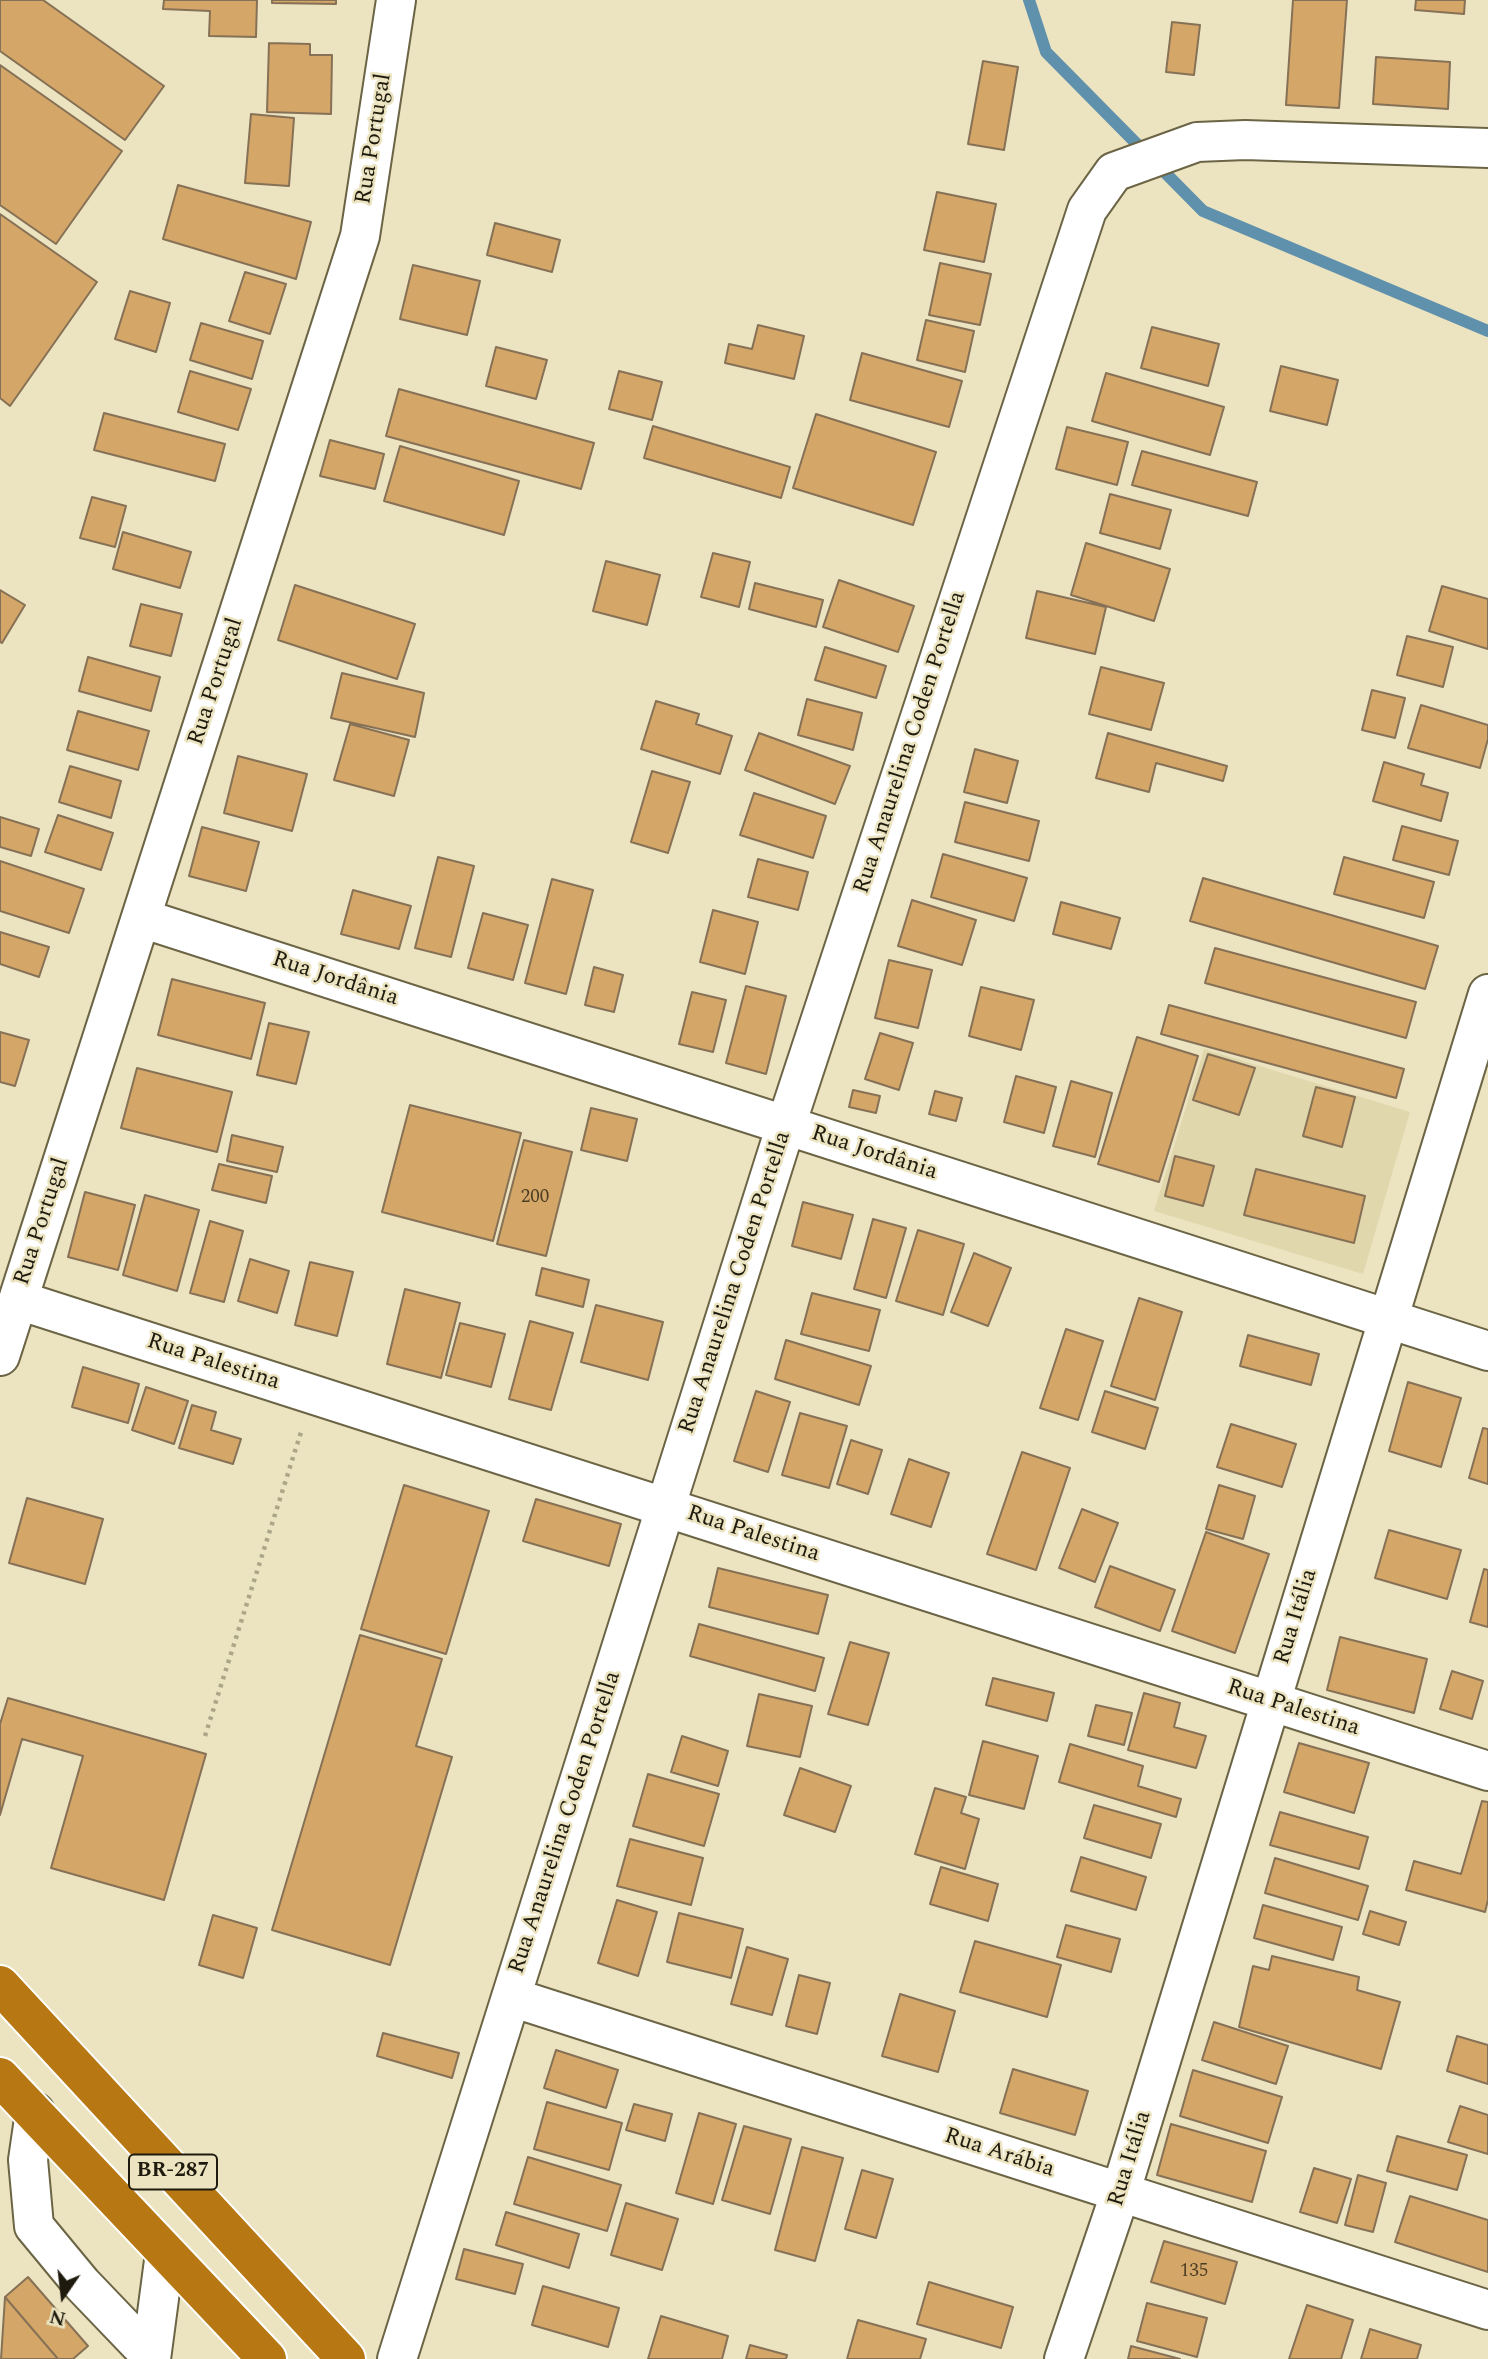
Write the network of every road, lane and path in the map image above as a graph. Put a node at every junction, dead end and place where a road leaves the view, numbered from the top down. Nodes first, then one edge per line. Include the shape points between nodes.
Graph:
1 (396, 0) edge
2 (1488, 148) edge
3 (141, 918) junction
4 (1488, 994) edge
5 (786, 1125) junction
6 (18, 1300) junction
7 (1388, 1319) junction
8 (1488, 1351) edge
9 (0, 1356) edge
10 (313, 1395) junction
11 (665, 1507) junction
12 (1271, 1702) junction
13 (205, 1736) dead end
14 (1488, 1771) edge
15 (0, 1985) edge
16 (511, 1997) junction
17 (0, 2077) edge
18 (35, 2112) junction
19 (1120, 2194) junction
20 (165, 2253) junction
21 (1488, 2310) edge
22 (151, 2358) edge
23 (267, 2359) edge
24 (346, 2359) edge
25 (397, 2359) edge
26 (1064, 2359) edge

1 - 3 street, Rua Portugal via 360,236
2 - 5 street, Rua Anaurelina Coden Portella via 1197,142 1114,172 1087,210
3 - 5 street, Rua Jordânia
3 - 6 street, Rua Portugal
4 - 7 street, Rua Itália
5 - 7 street, Rua Jordânia
5 - 11 street, Rua Anaurelina Coden Portella
6 - 9 street, Rua Portugal
6 - 10 street, Rua Palestina
7 - 8 street, Rua Jordânia
7 - 12 street, Rua Itália
10 - 11 street, Rua Palestina
10 - 13 path
11 - 12 street, Rua Palestina
11 - 16 street, Rua Anaurelina Coden Portella
12 - 14 street, Rua Palestina
12 - 19 street, Rua Itália
15 - 24 highway, BR-287
16 - 19 street, Rua Arábia
16 - 25 street, Rua Anaurelina Coden Portella
17 - 18 highway, BR-287
18 - 20 highway, BR-287
18 - 22 street via 28,2160 34,2227
19 - 21 street, Rua Arábia
19 - 26 street, Rua Itália
20 - 22 street
20 - 23 highway, BR-287

